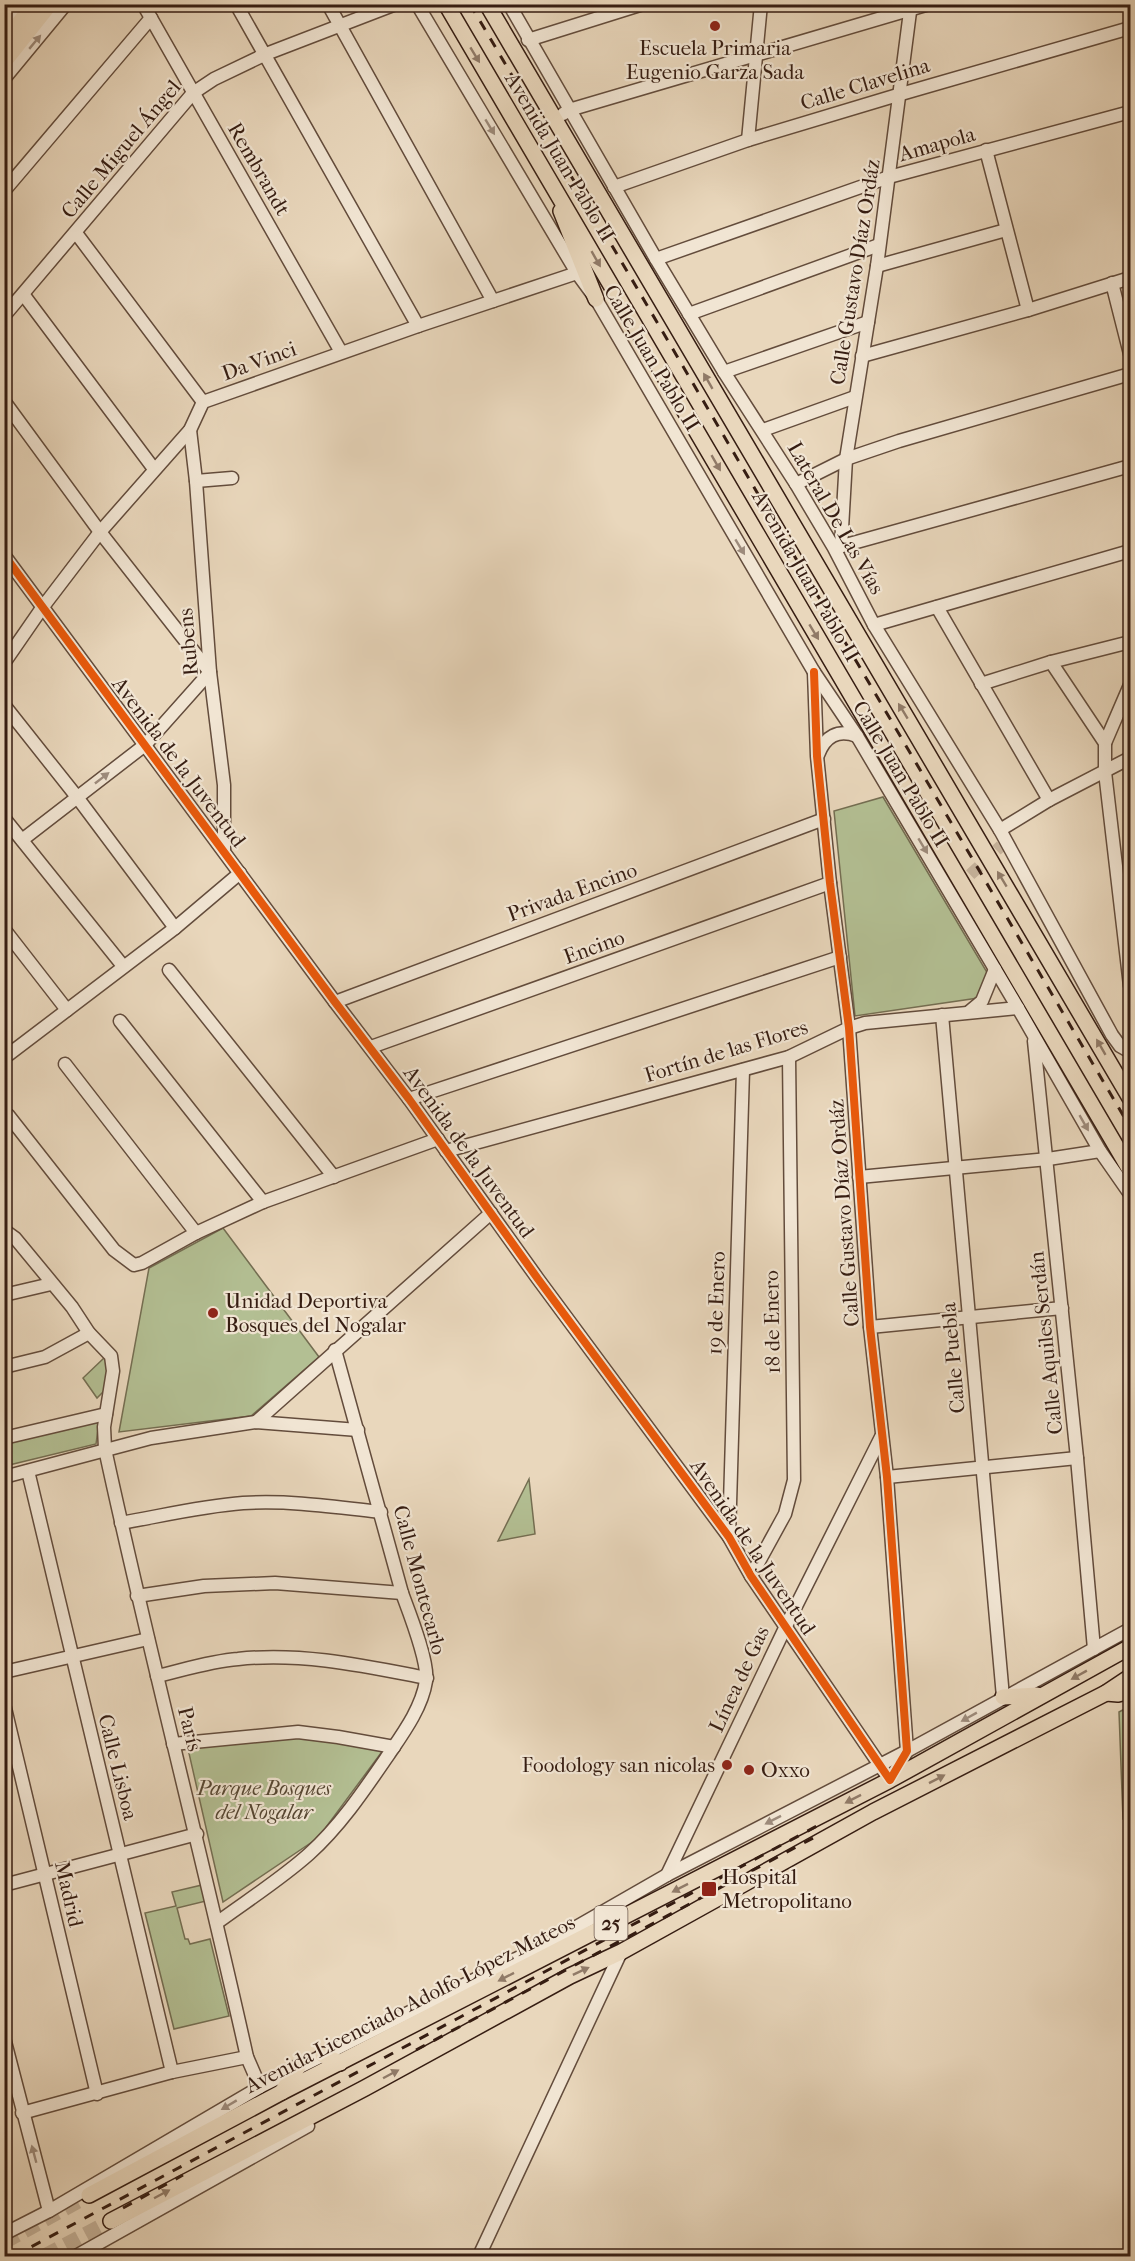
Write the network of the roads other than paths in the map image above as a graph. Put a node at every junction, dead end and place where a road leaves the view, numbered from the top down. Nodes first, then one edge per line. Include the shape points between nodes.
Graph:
1 (24, 4) edge
2 (34, 4) edge
3 (50, 4) edge
4 (66, 4) edge
5 (143, 4) edge
6 (236, 4) edge
7 (327, 4) edge
8 (396, 4) edge
9 (417, 4) edge
10 (446, 4) edge
11 (487, 4) edge
12 (509, 4) edge
13 (644, 4) edge
14 (761, 4) edge
15 (929, 4) edge
16 (625, 7) edge
17 (910, 7) edge
18 (151, 18) junction
19 (341, 27) junction
20 (4, 28) edge
21 (1131, 28) edge
22 (528, 40) junction
23 (4, 42) edge
24 (266, 54) junction
25 (755, 55) junction
26 (4, 62) edge
27 (4, 79) edge
28 (193, 93) junction
29 (901, 94) junction
30 (569, 110) junction
31 (1131, 112) edge
32 (554, 119) junction
33 (748, 140) junction
34 (986, 150) junction
35 (889, 177) junction
36 (550, 180) junction
37 (614, 187) junction
38 (4, 191) edge
39 (1006, 230) junction
40 (76, 233) junction
41 (879, 245) junction
42 (656, 260) junction
43 (877, 266) junction
44 (577, 273) junction
45 (1131, 278) edge
46 (1112, 283) junction
47 (23, 294) junction
48 (596, 299) junction
49 (493, 301) junction
50 (1028, 310) junction
51 (689, 314) junction
52 (4, 316) edge
53 (868, 322) junction
54 (418, 326) junction
55 (341, 352) junction
56 (1131, 354) edge
57 (862, 356) junction
58 (724, 372) junction
59 (1131, 374) edge
60 (855, 397) junction
61 (4, 401) edge
62 (203, 402) junction
63 (190, 430) junction
64 (763, 430) junction
65 (846, 459) junction
66 (1131, 466) edge
67 (154, 469) junction
68 (232, 477) dead end
69 (196, 481) junction
70 (796, 484) junction
71 (100, 532) junction
72 (837, 547) junction
73 (1131, 551) edge
74 (4, 555) edge
75 (937, 607) junction
76 (42, 608) junction
77 (874, 625) junction
78 (1131, 642) edge
79 (1051, 662) junction
80 (4, 663) edge
81 (210, 672) junction
82 (814, 672) junction
83 (981, 684) junction
84 (1131, 686) edge
85 (4, 705) edge
86 (857, 736) junction
87 (1105, 743) junction
88 (145, 745) junction
89 (817, 756) junction
90 (1131, 758) edge
91 (1105, 772) junction
92 (77, 797) junction
93 (1049, 800) junction
94 (4, 818) edge
95 (824, 819) junction
96 (1000, 830) junction
97 (22, 840) junction
98 (224, 851) junction
99 (240, 873) junction
100 (830, 883) junction
101 (175, 928) junction
102 (4, 929) edge
103 (840, 957) junction
104 (123, 966) junction
105 (169, 969) dead end
106 (995, 969) junction
107 (1131, 986) edge
108 (335, 1002) junction
109 (1018, 1008) junction
110 (66, 1010) junction
111 (969, 1012) junction
112 (942, 1014) junction
113 (120, 1021) dead end
114 (849, 1028) junction
115 (1033, 1034) junction
116 (4, 1040) edge
117 (371, 1047) junction
118 (1129, 1047) edge
119 (9, 1054) edge
120 (789, 1057) junction
121 (65, 1064) dead end
122 (743, 1070) junction
123 (1131, 1098) edge
124 (409, 1099) junction
125 (8, 1115) dead end
126 (438, 1139) junction
127 (446, 1150) junction
128 (1100, 1151) junction
129 (1047, 1160) junction
130 (954, 1168) junction
131 (1131, 1170) edge
132 (334, 1177) junction
133 (859, 1177) junction
134 (1131, 1194) edge
135 (262, 1202) junction
136 (491, 1213) junction
137 (4, 1230) edge
138 (196, 1233) junction
139 (51, 1284) junction
140 (4, 1295) edge
141 (1062, 1308) junction
142 (969, 1317) junction
143 (870, 1328) junction
144 (89, 1333) junction
145 (335, 1350) junction
146 (4, 1367) edge
147 (106, 1414) junction
148 (256, 1422) junction
149 (358, 1430) junction
150 (881, 1436) junction
151 (4, 1438) edge
152 (105, 1449) junction
153 (1077, 1458) junction
154 (982, 1468) junction
155 (28, 1471) junction
156 (4, 1477) edge
157 (887, 1477) junction
158 (381, 1512) junction
159 (121, 1523) junction
160 (729, 1537) junction
161 (751, 1576) junction
162 (402, 1593) junction
163 (137, 1596) junction
164 (786, 1626) junction
165 (1131, 1629) edge
166 (148, 1639) junction
167 (1131, 1647) edge
168 (1094, 1649) junction
169 (71, 1656) junction
170 (4, 1672) edge
171 (157, 1676) junction
172 (1131, 1677) edge
173 (427, 1678) junction
174 (1131, 1691) edge
175 (1106, 1693) junction
176 (1043, 1695) junction
177 (1003, 1697) junction
178 (4, 1704) edge
179 (173, 1744) junction
180 (394, 1747) junction
181 (907, 1751) junction
182 (882, 1765) junction
183 (890, 1780) junction
184 (197, 1834) junction
185 (119, 1853) junction
186 (44, 1874) junction
187 (667, 1875) junction
188 (4, 1885) edge
189 (218, 1922) junction
190 (621, 1952) junction
191 (4, 2037) edge
192 (323, 2055) junction
193 (247, 2057) junction
194 (339, 2063) junction
195 (298, 2067) junction
196 (172, 2072) junction
197 (260, 2087) junction
198 (365, 2088) junction
199 (282, 2092) junction
200 (97, 2094) junction
201 (22, 2113) junction
202 (89, 2195) tunnel mouth
203 (50, 2211) junction
204 (111, 2221) tunnel mouth
205 (4, 2234) edge
206 (76, 2256) edge
207 (479, 2256) edge

1 - 20 street
2 - 23 main road
3 - 26 main road
27 -> 4 street
5 - 18 street, Rembrandt
6 - 24 street
7 - 19 street
8 - 19 street, Calle Miguel Ángel
9 -> 44 street, Calle Juan Pablo II
10 -> 36 main road, Avenida Juan Pablo II
11 - 32 main road, Avenida Juan Pablo II
12 - 22 street, Lateral De Las Vías
13 - 16 street
14 - 25 street
15 - 17 street
16 - 22 street
17 - 25 street
17 - 29 street, Calle Gustavo Díaz Ordáz
18 - 28 street, Rembrandt
18 - 38 street
19 - 24 street, Calle Miguel Ángel
19 - 49 street
21 - 29 street, Calle Clavelina
22 - 30 street, Lateral De Las Vías
24 - 28 street, Calle Miguel Ángel via 203,84
24 - 54 street
25 - 30 street
25 - 33 street
28 - 40 street, Calle Miguel Ángel
28 - 55 street, Rembrandt
29 - 33 street, Calle Clavelina
29 - 35 street, Calle Gustavo Díaz Ordáz
30 - 32 street
30 - 37 street, Lateral De Las Vías
31 - 34 street, Amapola
123 -> 32 main road, Avenida Juan Pablo II
33 - 37 street, Calle Clavelina
34 - 35 street, Amapola
34 - 39 street
35 - 41 street, Calle Gustavo Díaz Ordáz
35 - 42 street, Amapola
36 - 48 main road
36 -> 131 main road, Avenida Juan Pablo II
37 - 42 street, Lateral De Las Vías
39 - 43 street
39 - 50 street
40 - 47 street, Calle Miguel Ángel
40 - 62 street
41 - 43 street, Calle Gustavo Díaz Ordáz
41 - 51 street
42 - 51 street, Lateral De Las Vías
43 - 53 street, Calle Gustavo Díaz Ordáz
44 - 48 street, Calle Juan Pablo II
44 - 49 street, Da Vinci
45 - 46 street
46 - 50 street
46 - 56 street
47 - 52 street, Calle Miguel Ángel
47 - 67 street
48 -> 82 street, Calle Juan Pablo II
49 - 54 street, Da Vinci
50 - 57 street
51 - 58 street, Lateral De Las Vías
53 - 57 street, Calle Gustavo Díaz Ordáz
53 - 58 street
54 - 55 street, Da Vinci
55 - 62 street, Da Vinci
57 - 60 street, Calle Gustavo Díaz Ordáz
58 - 64 street, Lateral De Las Vías
59 - 65 street
60 - 64 street
60 - 65 street, Calle Gustavo Díaz Ordáz
61 - 71 street
62 - 63 street, Da Vinci
63 - 67 street, Da Vinci
63 - 69 street, Rubens
64 - 70 street, Lateral De Las Vías
65 - 70 street
65 - 72 street, Calle Gustavo Díaz Ordáz
66 - 72 street
67 - 71 street, Da Vinci
68 - 69 street
69 - 81 street, Rubens
70 - 72 street, Lateral De Las Vías
71 - 76 street, Da Vinci
71 - 81 street
72 - 77 street, Lateral De Las Vías
73 - 75 street
74 - 76 street, Avenida de la Juventud
75 - 77 street
75 - 83 street
76 - 80 street, Da Vinci
76 - 88 street, Avenida de la Juventud
77 - 96 street, Lateral De Las Vías
78 - 79 street
79 - 83 street
79 - 87 street
81 - 88 street
81 - 98 street, Rubens via 224,785
82 - 86 street, Calle Juan Pablo II
82 - 89 street, Calle Gustavo Díaz Ordáz
83 - 93 street
84 - 87 street
85 - 92 street
86 - 89 street via 848,732 829,737
86 -> 106 street, Calle Juan Pablo II
87 - 91 street
92 -> 88 street
88 - 98 street, Avenida de la Juventud
89 - 95 street, Calle Gustavo Díaz Ordáz
90 - 91 street
91 - 93 street
91 - 107 street
92 - 97 street
92 - 101 street
93 - 96 street
94 - 97 street
95 - 100 street, Calle Gustavo Díaz Ordáz
95 - 108 street, Privada Encino
96 - 118 street, Lateral De Las Vías via 1003,844 1112,1035 1120,1046
97 - 104 street
98 - 99 street, Avenida de la Juventud
99 - 101 street
99 - 108 street, Avenida de la Juventud
100 - 103 street, Calle Gustavo Díaz Ordáz
100 - 117 street, Encino
101 - 104 street
102 - 110 street
103 - 114 street, Calle Gustavo Díaz Ordáz
103 - 124 street
104 - 110 street
105 - 132 street
106 - 109 street, Calle Juan Pablo II
106 - 111 street via 982,1001
108 - 117 street, Avenida de la Juventud
109 - 111 street, Fortín de las Flores
109 - 115 street, Calle Juan Pablo II
110 - 119 street
111 - 112 street, Fortín de las Flores
112 - 114 street, Fortín de las Flores
112 - 130 street, Calle Puebla
113 - 135 street
114 - 120 street, Fortín de las Flores
114 - 133 street, Calle Gustavo Díaz Ordáz
115 -> 128 street, Calle Juan Pablo II
115 - 129 street, Calle Aquiles Serdán
116 - 119 street
117 - 124 street, Avenida de la Juventud
120 - 122 street, Fortín de las Flores
120 - 161 street, 18 de Enero via 794,1480 785,1514
121 - 138 street
122 - 127 street, Fortín de las Flores
122 - 160 street, 19 de Enero
124 - 126 street, Avenida de la Juventud
125 - 138 street via 114,1250 134,1265
126 - 127 street, Avenida de la Juventud
126 - 132 street
127 - 136 street, Avenida de la Juventud
128 - 129 street
128 - 134 street, Calle Juan Pablo II
129 - 130 street
129 - 141 street, Calle Aquiles Serdán
130 - 133 street
130 - 142 street, Calle Puebla
132 - 135 street
133 - 143 street, Calle Gustavo Díaz Ordáz
135 - 138 street
136 - 145 street
136 - 160 street, Avenida de la Juventud
137 - 139 street, París via 15,1238
139 - 140 street
139 - 144 street, París
141 - 142 street
141 - 153 street, Calle Aquiles Serdán
142 - 143 street
142 - 154 street, Calle Puebla
143 - 150 street, Calle Gustavo Díaz Ordáz
144 - 146 street via 45,1357
144 - 147 street, París via 113,1363
145 - 148 street
145 - 149 street, Calle Montecarlo
147 - 151 street
147 - 152 street, París
148 - 149 street
148 - 152 street
149 - 158 street, Calle Montecarlo
150 - 157 street, Calle Gustavo Díaz Ordáz
150 - 164 street, Línea de Gas
152 - 155 street
152 - 159 street, París
153 - 154 street
153 - 168 street, Calle Aquiles Serdán
154 - 157 street
154 - 177 street, Calle Puebla
155 - 156 street
155 - 169 street, Calle Lisboa
157 - 181 street, Calle Gustavo Díaz Ordáz
158 - 159 street via 246,1503
158 - 162 street, Calle Montecarlo
159 - 163 street, París
160 - 161 street, Avenida de la Juventud
161 - 164 street, Avenida de la Juventud
162 - 163 street via 275,1582 204,1586
162 - 173 street, Calle Montecarlo via 417,1632
163 - 166 street, París
164 - 182 street, Avenida de la Juventud
164 - 187 street, Línea de Gas
165 - 168 street
166 - 169 street
166 - 171 street, París
167 -> 176 main road, Avenida Licenciado Adolfo López Mateos / 25
168 - 177 street
169 - 170 street
169 - 185 street, Calle Lisboa
171 - 173 street via 237,1659 269,1658 328,1661
171 - 179 street, París
172 - 175 main road, 25
173 - 180 street, Calle Montecarlo via 414,1714
174 - 175 main road
190 -> 175 main road, 25 via 873,1812
176 - 177 main road
176 - 183 main road, Avenida Licenciado Adolfo López Mateos / 25
177 -> 181 street
178 - 186 street, Madrid
179 - 180 street via 298,1732
179 - 184 street, París
180 - 189 street, Calle Montecarlo via 357,1800 308,1855
181 - 182 street
181 - 183 street
182 - 183 street, Avenida de la Juventud
182 -> 187 street
183 -> 194 main road, Avenida Licenciado Adolfo López Mateos / 25
184 - 185 street
184 - 189 street, París
185 - 186 street
185 - 196 street, Calle Lisboa
186 - 188 street
186 - 200 street, Madrid
187 - 192 street via 552,1941
189 - 193 street, París
198 -> 190 main road, 25
190 - 207 street
191 - 201 street
192 - 194 main road
192 - 195 street
193 - 196 street
193 - 197 street, París
194 - 199 main road, Avenida Licenciado Adolfo López Mateos / 25
195 - 197 street
195 - 199 main road
196 - 200 street
197 -> 203 street
204 -> 198 main road, 25
198 - 206 street via 351,2101
199 - 202 main road, Avenida Licenciado Adolfo López Mateos / 25
200 - 201 street
203 -> 201 street
203 - 205 street

